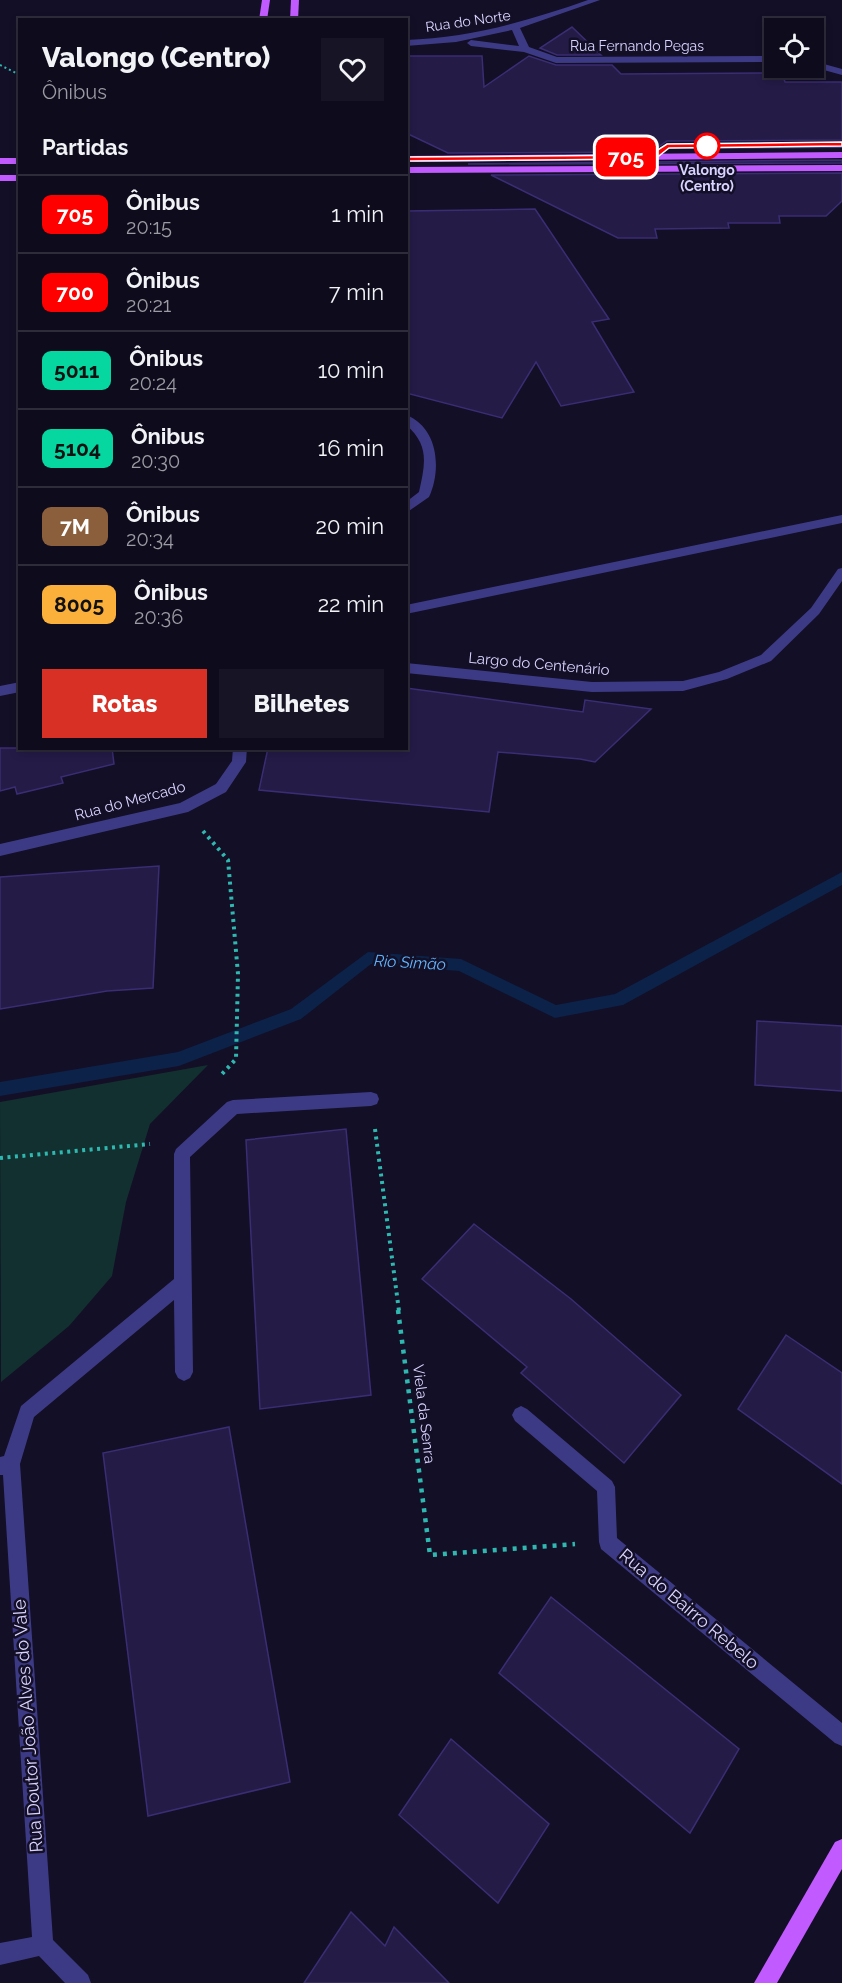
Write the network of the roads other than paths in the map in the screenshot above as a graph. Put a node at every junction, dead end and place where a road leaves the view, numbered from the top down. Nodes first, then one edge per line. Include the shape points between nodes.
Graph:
1 (266, 0) edge
2 (296, 0) edge
3 (596, 0) edge
4 (263, 18) edge
5 (294, 18) edge
6 (516, 28) junction
7 (409, 43) edge
8 (525, 49) junction
9 (764, 59) edge
10 (824, 67) edge
11 (842, 72) edge
12 (842, 145) edge
13 (842, 156) edge
14 (652, 157) junction
15 (408, 159) edge
16 (0, 161) edge
17 (18, 161) edge
18 (842, 168) edge
19 (408, 170) edge
20 (0, 178) edge
21 (18, 178) edge
22 (408, 422) edge
23 (408, 507) edge
24 (842, 519) edge
25 (842, 572) edge
26 (408, 610) edge
27 (408, 668) edge
28 (18, 687) edge
29 (0, 691) edge
30 (240, 750) edge
31 (0, 850) edge
32 (371, 1099) road end
33 (182, 1283) junction
34 (184, 1372) dead end
35 (520, 1415) dead end
36 (5, 1465) edge
37 (842, 1736) edge
38 (842, 1849) edge
39 (43, 1945) junction
40 (0, 1954) edge
41 (80, 1983) edge
42 (765, 1983) edge

1 - 4 main road
2 - 5 main road
3 - 6 street, Rua do Norte
6 - 7 street, Rua do Norte
6 - 8 street
7 - 8 street, Rua do Norte via 488,44
8 - 9 street, Rua Fernando Pegas via 556,60
10 - 11 street
12 - 14 street via 667,146
13 - 14 main road
14 - 15 main road
16 - 17 main road
18 - 19 main road
20 - 21 main road
22 - 23 street via 425,435 431,464 425,494
24 - 26 street
25 - 27 street, Largo do Centenário via 815,610 766,658 683,686 592,687
28 - 29 street
30 - 31 street, Rua do Mercado via 239,762 221,788 183,808
32 - 33 street via 233,1107 182,1154
33 - 34 street
33 - 36 street via 27,1412
35 - 37 street, Rua do Bairro Rebelo via 606,1487 608,1542
36 - 39 street, Rua Doutor João Alves do Vale
38 - 42 main road
39 - 40 street
39 - 41 street

